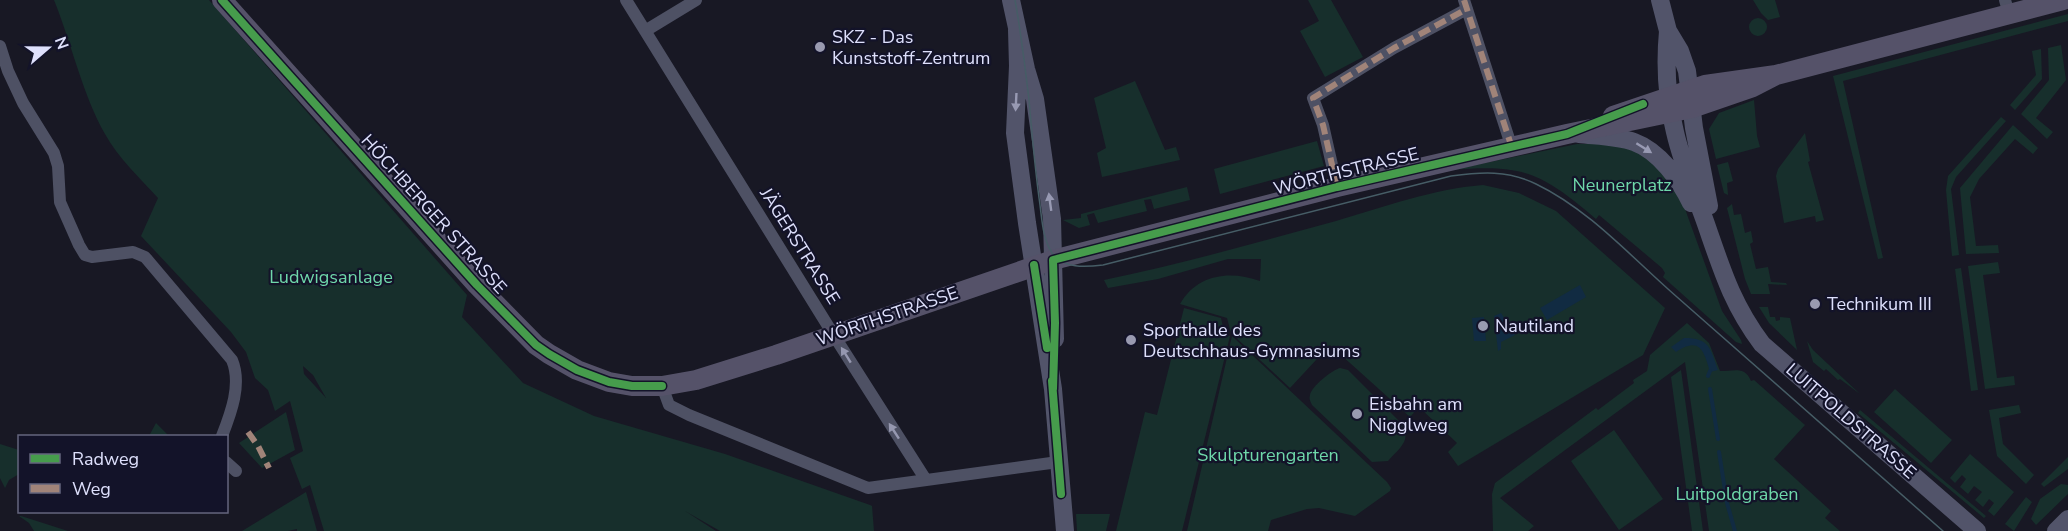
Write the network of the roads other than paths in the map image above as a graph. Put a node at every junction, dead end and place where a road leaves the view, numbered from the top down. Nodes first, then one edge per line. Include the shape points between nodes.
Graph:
1 (222, 0) edge
2 (626, 0) edge
3 (696, 0) edge
4 (1011, 0) edge
5 (1660, 0) edge
6 (2062, 0) edge
7 (1466, 4) edge
8 (2007, 7) edge
9 (645, 30) junction
10 (1017, 30) junction
11 (1668, 31) junction
12 (0, 46) edge
13 (1690, 99) junction
14 (1670, 105) junction
15 (1567, 134) junction
16 (1512, 148) junction
17 (1337, 188) junction
18 (1044, 263) junction
19 (1720, 264) junction
20 (833, 334) junction
21 (662, 386) junction
22 (222, 435) edge
23 (1059, 462) junction
24 (926, 480) junction
25 (2068, 519) edge
26 (1065, 531) edge
27 (1977, 531) edge
28 (2056, 531) edge

1 - 21 main road, HÖCHBERGER STRASSE via 477,285 536,345 577,370 609,382
2 - 9 street, JÄGERSTRASSE
3 - 9 street
4 - 10 street
5 - 11 street
6 - 8 main road, WÖRTHSTRASSE
7 - 16 street
7 - 17 street via 1313,98
8 - 13 main road, WÖRTHSTRASSE via 1776,75 1753,87
9 - 20 street, JÄGERSTRASSE
10 -> 18 street via 1015,133
18 -> 10 street via 1052,219 1035,99
11 - 13 street via 1685,65
11 - 14 street
12 - 22 street via 23,102 54,153 60,202 78,245 92,257 133,252 145,257 232,360 236,384
13 - 14 main road, WÖRTHSTRASSE
13 - 19 street
14 - 15 main road, WÖRTHSTRASSE
14 - 19 street via 1678,145
15 - 16 main road, WÖRTHSTRASSE
15 -> 19 street via 1622,139 1652,153 1688,198
16 - 17 main road, WÖRTHSTRASSE
17 - 18 main road, WÖRTHSTRASSE
18 - 20 main road, WÖRTHSTRASSE
18 - 23 street
19 - 27 street, LUITPOLDSTRASSE via 1735,303 1762,344
20 - 21 main road, WÖRTHSTRASSE via 776,356
24 -> 20 street, JÄGERSTRASSE
21 - 24 street via 669,405 689,415 868,488
23 - 24 street
23 - 26 street
25 - 28 street

